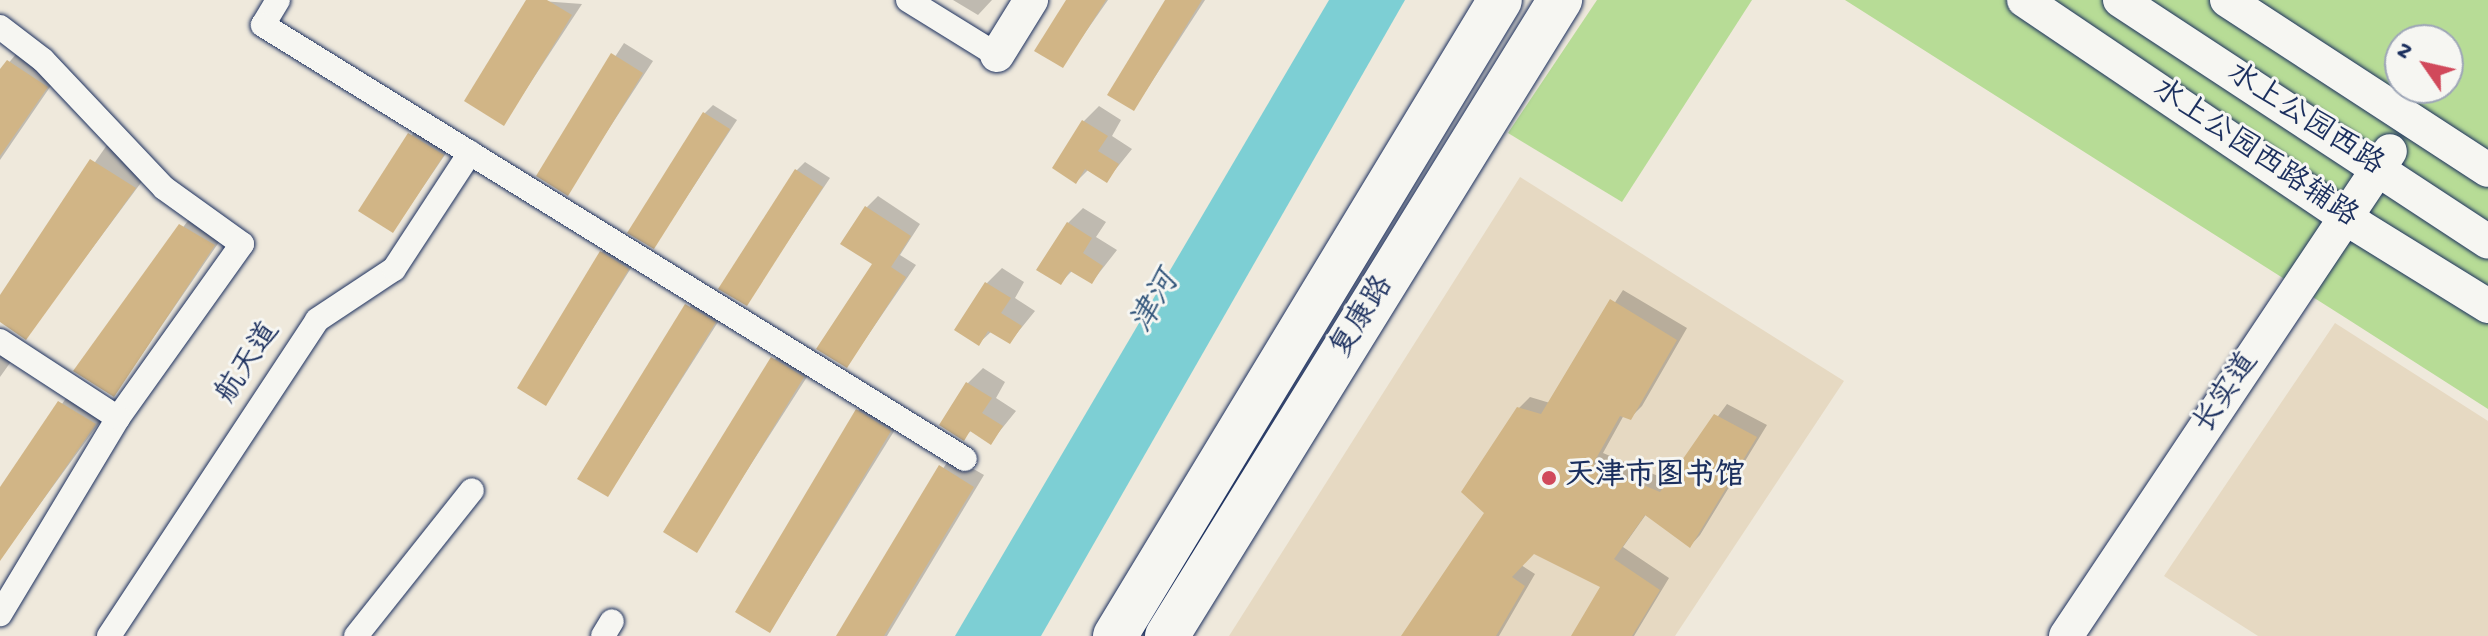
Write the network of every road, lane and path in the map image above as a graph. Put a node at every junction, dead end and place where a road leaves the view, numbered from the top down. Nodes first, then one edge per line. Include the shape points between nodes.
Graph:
1 (278, 0) edge
2 (908, 0) edge
3 (1031, 0) edge
4 (1500, 0) edge
5 (1560, 0) edge
6 (2024, 0) edge
7 (2120, 0) edge
8 (2160, 0) edge
9 (2227, 0) edge
10 (0, 27) edge
11 (997, 55) joint
12 (470, 153) junction
13 (2389, 164) junction
14 (2488, 170) edge
15 (2488, 216) edge
16 (2351, 221) junction
17 (2488, 242) edge
18 (2488, 306) edge
19 (0, 341) edge
20 (118, 418) junction
21 (965, 459) dead end
22 (472, 490) dead end
23 (0, 614) edge
24 (109, 636) edge
25 (356, 636) edge
26 (1115, 636) edge
27 (1167, 636) edge
28 (2066, 636) edge
29 (2085, 636) edge

1 - 12 street via 263,25
2 - 11 street
3 - 11 street
4 - 26 highway, 复康路
5 - 27 highway, 复康路
6 - 16 street, 水上公园西路辅路
7 - 13 street, 水上公园西路
8 - 13 street, 水上公园西路
9 - 14 street
10 - 20 street via 43,60 164,188 242,244
12 - 21 street
12 - 24 street, 航天道 via 394,269 317,320
13 - 15 street, 水上公园西路
13 - 16 street, 长实道
13 - 17 street, 水上公园西路
16 - 18 street, 水上公园西路辅路
16 - 28 street, 长实道
16 - 29 street, 长实道
19 - 20 street
20 - 23 street
22 - 25 street

